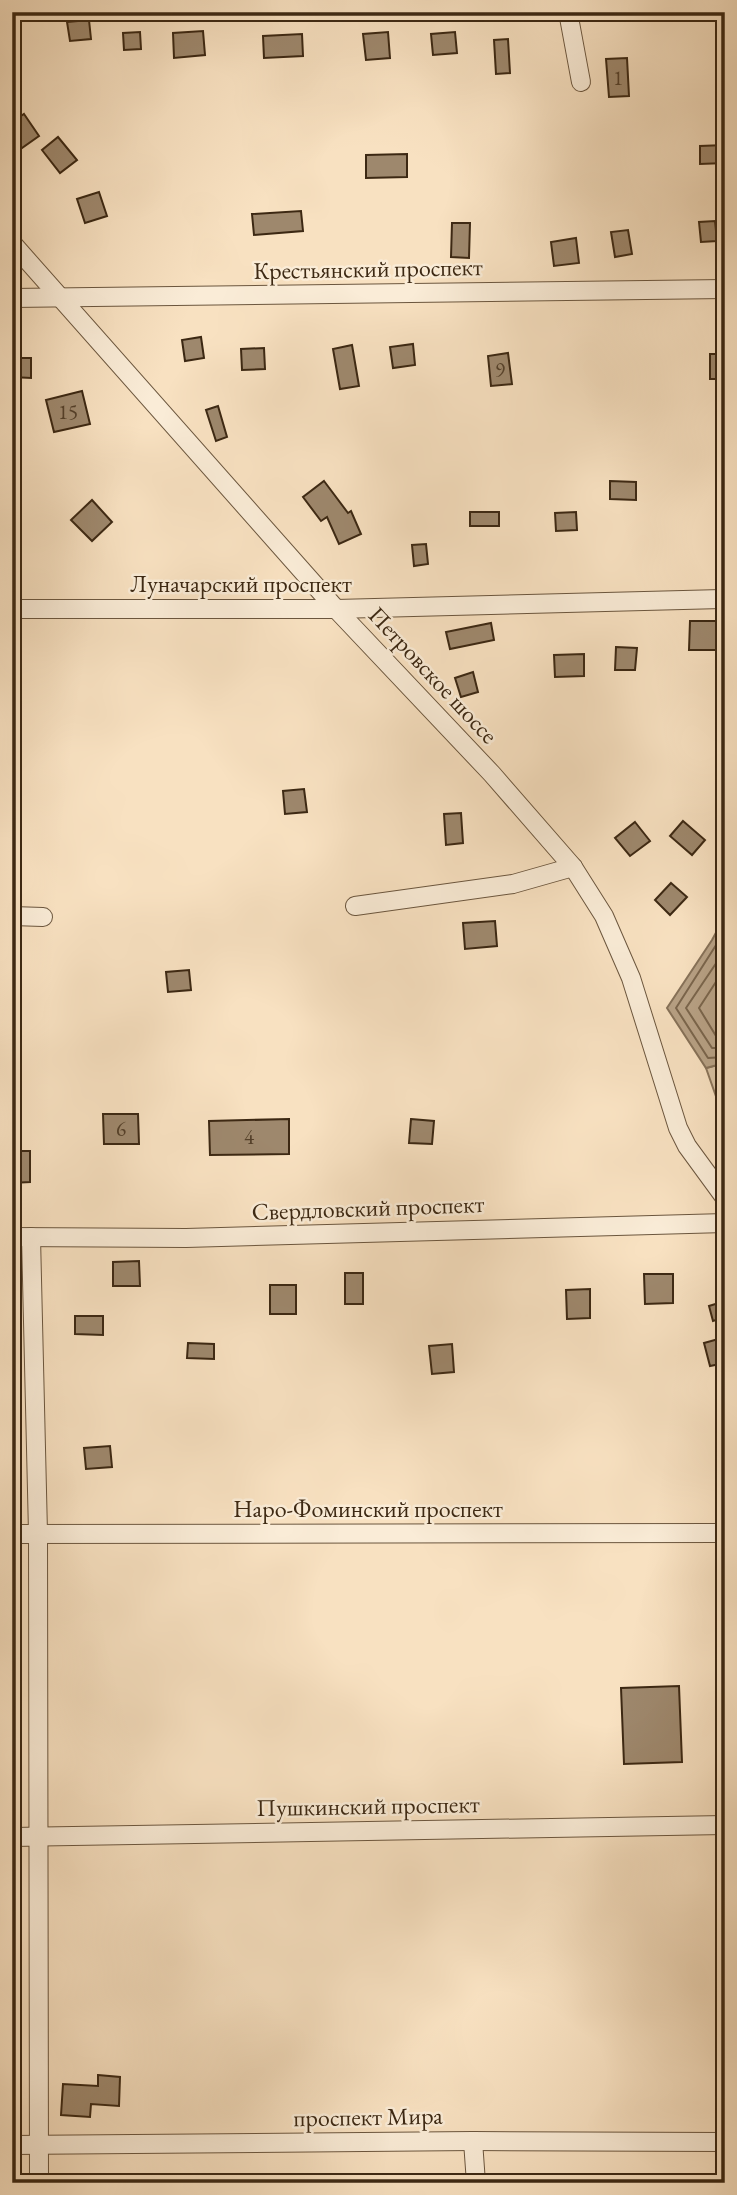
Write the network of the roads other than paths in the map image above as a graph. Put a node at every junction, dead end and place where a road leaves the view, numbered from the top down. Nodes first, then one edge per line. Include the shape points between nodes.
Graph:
1 (568, 12) edge
2 (581, 82) dead end
3 (12, 243) edge
4 (725, 289) edge
5 (12, 298) edge
6 (61, 298) junction
7 (722, 599) dead end
8 (12, 609) edge
9 (336, 609) junction
10 (573, 867) junction
11 (355, 906) dead end
12 (12, 916) edge
13 (43, 917) dead end
14 (725, 1198) edge
15 (725, 1223) edge
16 (21, 1237) edge
17 (38, 1533) junction
18 (725, 1533) edge
19 (12, 1534) edge
20 (725, 1825) edge
21 (38, 1836) junction
22 (12, 1837) edge
23 (473, 2141) junction
24 (725, 2142) edge
25 (12, 2145) edge
26 (39, 2145) junction
27 (39, 2183) edge
28 (476, 2183) edge

1 - 2 street
3 - 6 street, Петровское шоссе
4 - 6 street, Крестьянский проспект
5 - 6 street, Крестьянский проспект
6 - 9 street, Петровское шоссе
7 - 9 street, Луначарский проспект
8 - 9 street, Луначарский проспект
9 - 10 street, Петровское шоссе
10 - 11 street via 513,884
10 - 14 street, Петровское шоссе via 604,916 631,978 682,1137
12 - 13 street
15 - 16 street, Свердловский проспект via 186,1238
16 - 17 street
17 - 18 street, Наро-Фоминский проспект
17 - 19 street, Наро-Фоминский проспект
17 - 21 street
20 - 21 street, Пушкинский проспект
21 - 22 street, Пушкинский проспект
21 - 26 street
23 - 24 street, проспект Мира
23 - 26 street, проспект Мира
23 - 28 street
25 - 26 street, проспект Мира
26 - 27 street

